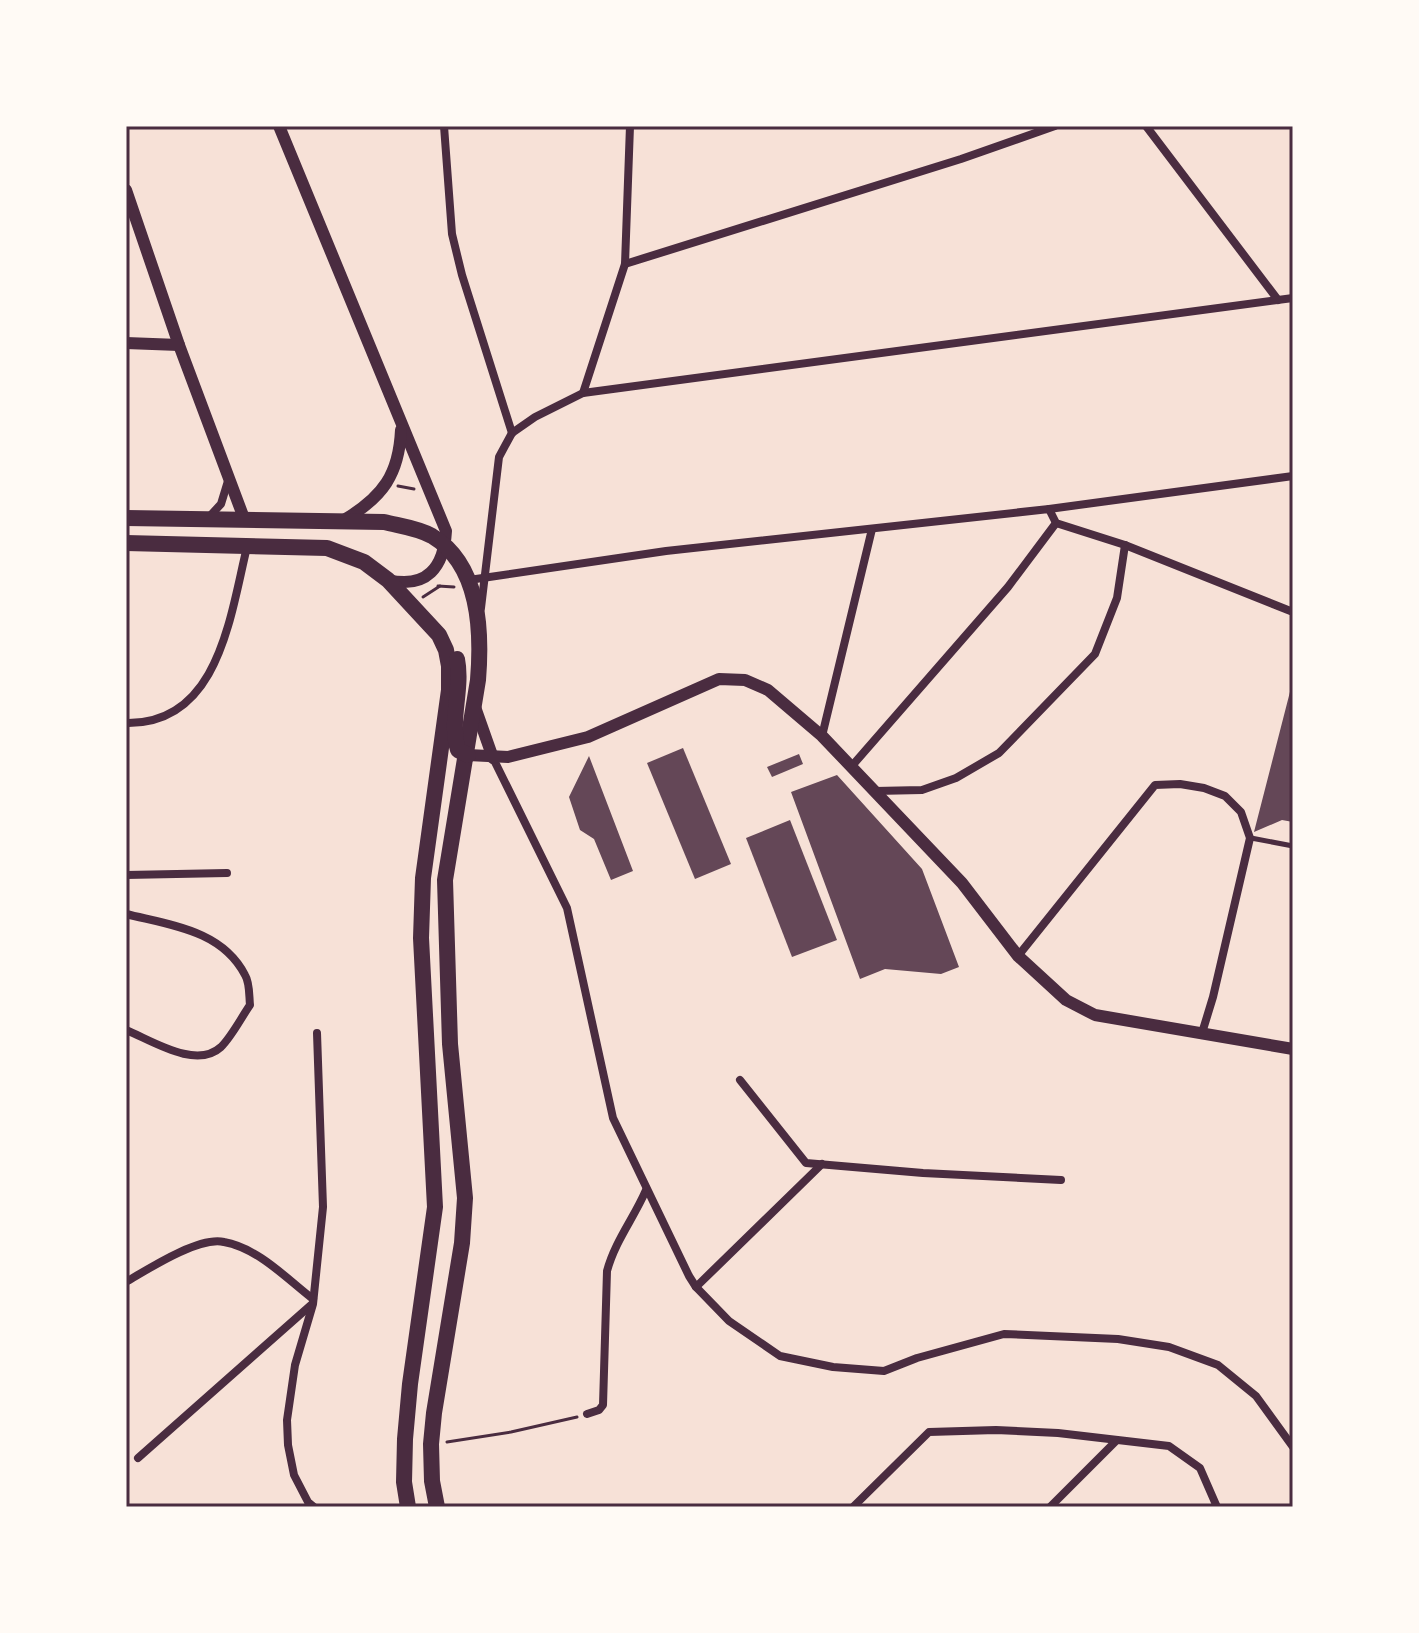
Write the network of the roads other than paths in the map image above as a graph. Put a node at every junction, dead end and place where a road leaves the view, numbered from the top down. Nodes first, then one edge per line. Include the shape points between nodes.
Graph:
1 (279, 126) edge
2 (444, 126) edge
3 (630, 126) edge
4 (1025, 126) edge
5 (1055, 126) edge
6 (1146, 126) edge
7 (1039, 131) junction
8 (126, 190) edge
9 (625, 264) junction
10 (1293, 298) edge
11 (1278, 300) junction
12 (126, 343) edge
13 (179, 345) junction
14 (583, 393) junction
15 (401, 426) junction
16 (512, 433) junction
17 (228, 476) junction
18 (1293, 476) edge
19 (1049, 509) junction
20 (126, 518) edge
21 (205, 520) junction
22 (245, 521) junction
23 (342, 521) junction
24 (1056, 523) junction
25 (872, 529) junction
26 (126, 543) edge
27 (1125, 545) junction
28 (247, 546) junction
29 (445, 547) junction
30 (486, 577) junction
31 (461, 579) junction
32 (388, 580) junction
33 (402, 594) junction
34 (1293, 612) edge
35 (479, 622) junction
36 (475, 707) junction
37 (126, 723) edge
38 (822, 736) junction
39 (468, 755) junction
40 (493, 758) junction
41 (851, 767) junction
42 (875, 791) junction
43 (1250, 838) junction
44 (1293, 846) edge
45 (227, 873) dead end
46 (126, 875) edge
47 (126, 914) edge
48 (1018, 956) junction
49 (126, 1030) edge
50 (317, 1033) dead end
51 (1202, 1033) junction
52 (1293, 1049) edge
53 (740, 1080) dead end
54 (822, 1164) junction
55 (1061, 1180) dead end
56 (646, 1190) junction
57 (126, 1282) edge
58 (696, 1287) junction
59 (313, 1302) junction
60 (587, 1414) road end
61 (1116, 1441) junction
62 (1293, 1447) edge
63 (138, 1458) dead end
64 (314, 1507) edge
65 (408, 1507) edge
66 (437, 1507) edge
67 (853, 1507) edge
68 (1050, 1507) edge
69 (1217, 1507) edge

1 - 15 street
2 - 16 street via 452,234
3 - 9 street
4 - 7 street
5 - 7 street
6 - 11 street
7 - 9 street
8 - 13 street
9 - 14 street
10 - 11 street
11 - 14 street
12 - 13 street
13 - 17 street
14 - 16 street
15 - 23 street via 400,455 387,482
15 - 29 street via 446,531
16 - 30 street via 499,457
17 - 21 street via 221,504
17 - 22 street
18 - 19 street
19 - 24 street
19 - 25 street
20 - 21 main road
21 - 22 main road
22 - 23 main road
23 - 29 main road via 384,522 420,531
24 - 27 street
24 - 41 street via 1008,587
25 - 30 street
25 - 38 street
26 - 28 main road
27 - 34 street
27 - 42 street via 1117,598 1095,654 999,753 922,790
28 - 32 main road via 327,548 356,558
28 - 37 street via 224,638 208,678 179,710 145,723
29 - 31 main road
29 - 32 street via 442,559 425,577
30 - 31 street
30 - 35 street
31 - 35 main road
32 - 33 main road
33 - 39 main road via 422,594 455,652 460,684 455,740 458,750
33 - 65 main road via 434,629 449,666 423,878 421,938 435,1207 406,1425
35 - 36 main road
36 - 39 main road
36 - 40 street
38 - 40 street via 768,690 745,680 719,679 588,737
38 - 41 street
39 - 40 street
39 - 66 main road via 445,880 450,1044 465,1198 431,1444
40 - 56 street via 567,908 613,1118
41 - 42 street
42 - 48 street via 962,883
43 - 44 lane
43 - 48 street via 1241,812 1225,796 1180,784 1155,785
43 - 51 street
45 - 46 street
47 - 49 street via 202,934 227,949 247,977 250,1005 220,1048 202,1056
48 - 51 street via 1066,1000 1095,1015
50 - 59 street via 323,1207
51 - 52 street
53 - 54 street via 806,1163
54 - 55 street
54 - 58 street
56 - 58 street
56 - 60 street via 607,1271 603,1405
57 - 59 street via 180,1251 221,1241 253,1253
58 - 62 street via 729,1321 780,1356 833,1367 884,1371 1004,1334 1169,1347 1218,1365 1256,1396
59 - 63 street
59 - 64 street via 295,1365 287,1420 294,1475
61 - 67 street via 996,1430 929,1432
61 - 68 street
61 - 69 street via 1169,1446 1200,1468

